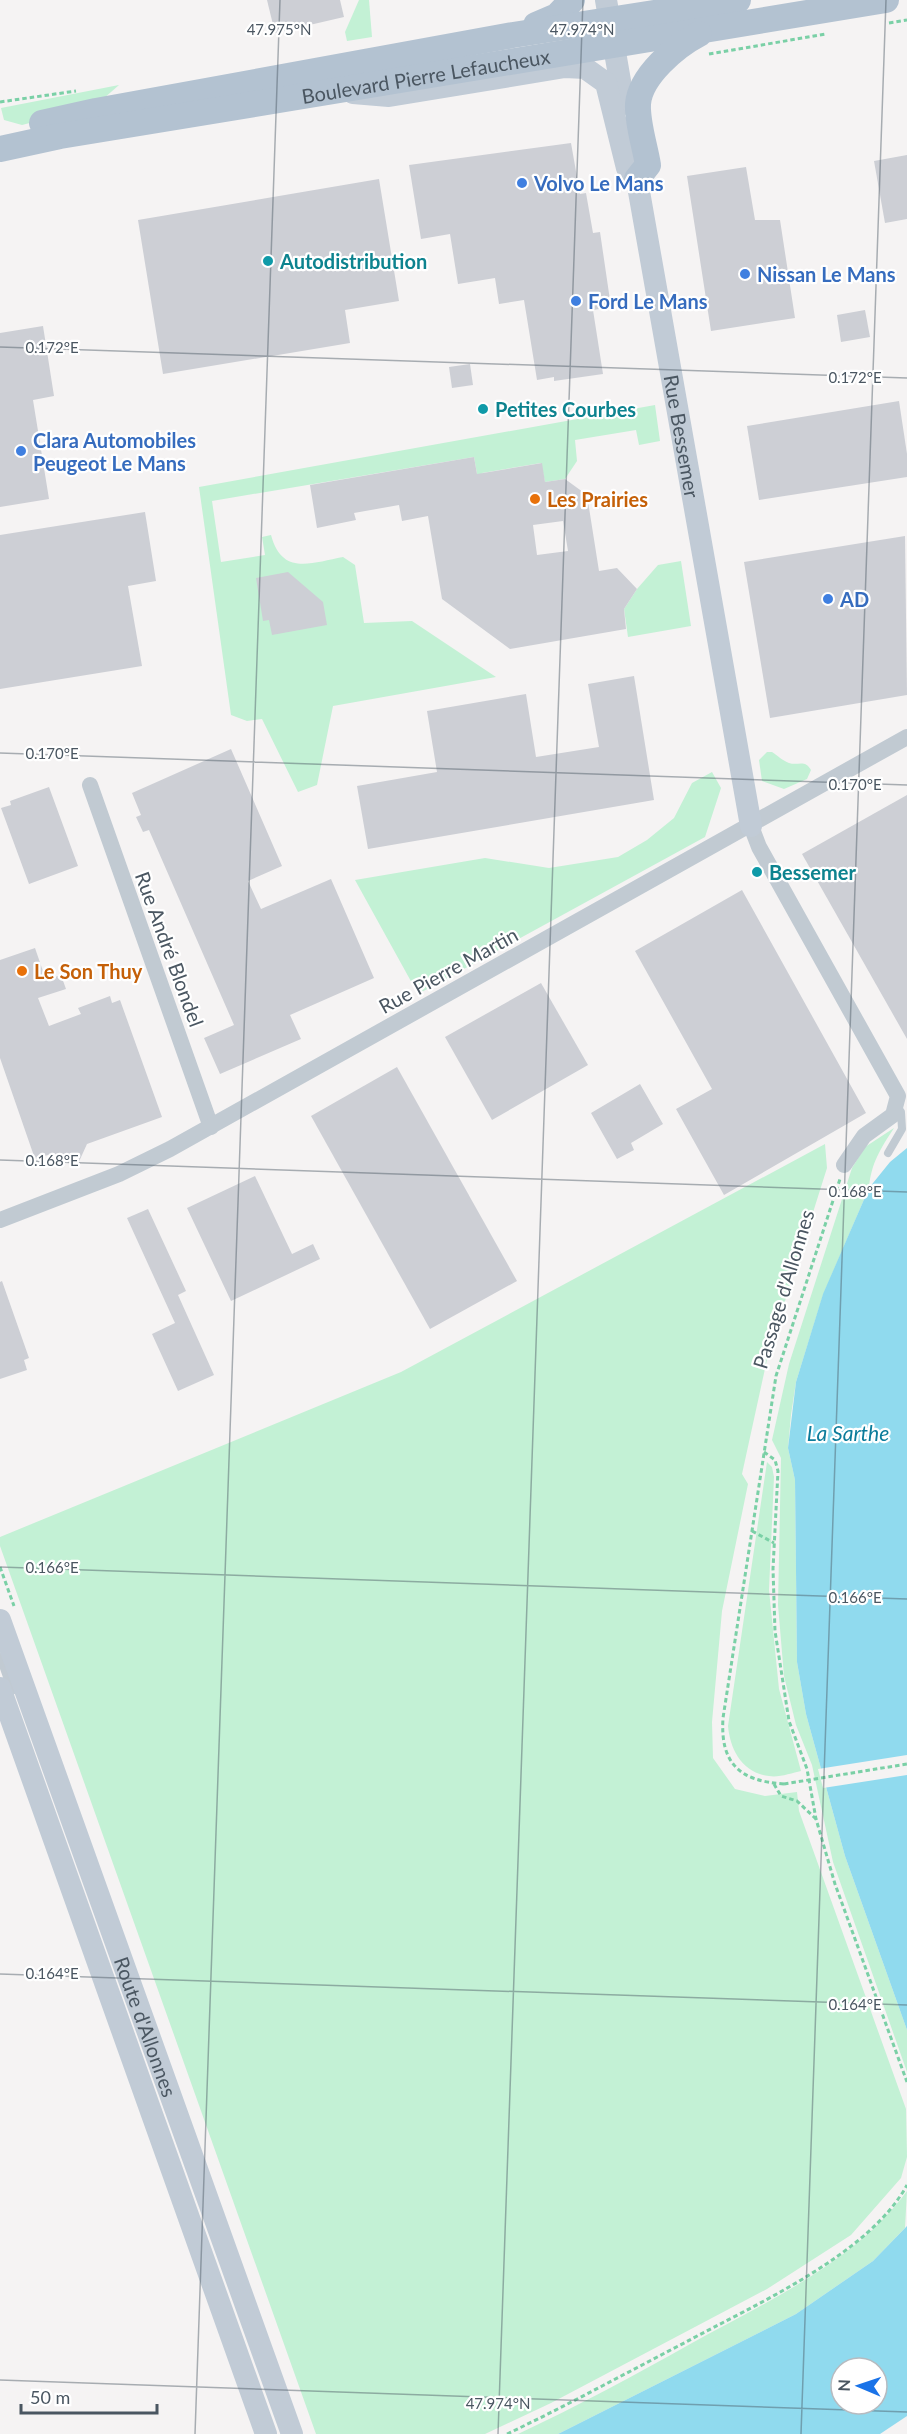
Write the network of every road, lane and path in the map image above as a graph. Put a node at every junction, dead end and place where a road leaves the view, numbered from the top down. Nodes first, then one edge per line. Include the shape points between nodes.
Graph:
1 (572, 0) edge
2 (738, 0) edge
3 (608, 10) edge
4 (886, 12) edge
5 (907, 20) edge
6 (832, 33) dead end
7 (513, 35) junction
8 (706, 43) junction
9 (614, 46) junction
10 (87, 90) dead end
11 (336, 92) junction
12 (0, 102) edge
13 (0, 133) edge
14 (60, 136) junction
15 (0, 149) edge
16 (0, 165) edge
17 (638, 182) junction
18 (907, 737) edge
19 (90, 785) dead end
20 (751, 826) junction
21 (897, 1107) junction
22 (211, 1127) junction
23 (888, 1153) dead end
24 (844, 1165) joint
25 (0, 1220) edge
26 (764, 1452) junction
27 (752, 1531) junction
28 (774, 1543) junction
29 (0, 1620) edge
30 (0, 1657) edge
31 (8, 1695) edge
32 (907, 1764) edge
33 (774, 1784) junction
34 (816, 1819) junction
35 (907, 2082) edge
36 (907, 2185) edge
37 (266, 2434) edge
38 (292, 2434) edge
39 (507, 2434) edge

1 - 7 main road via 557,16
2 - 3 main road, Boulevard Pierre Lefaucheux
3 - 7 main road, Boulevard Pierre Lefaucheux
3 - 9 main road, Rue Bessemer
4 - 5 path
4 - 8 main road, Boulevard Pierre Lefaucheux
6 - 8 path
7 - 13 main road, Boulevard Pierre Lefaucheux via 96,111
8 - 9 main road, Boulevard Pierre Lefaucheux
8 - 17 main road via 672,53 643,88 638,103 648,165
9 - 11 main road, Boulevard Pierre Lefaucheux
9 - 17 main road, Rue Bessemer
10 - 12 path
11 - 14 main road, Boulevard Pierre Lefaucheux
11 - 17 main road via 389,96 544,69 585,68 606,83 627,168
14 - 15 main road, Boulevard Pierre Lefaucheux
14 - 16 main road via 48,149
17 - 20 main road, Rue Bessemer
18 - 20 street, Rue Pierre Martin
19 - 22 street, Rue André Blondel
20 - 21 street via 759,847 889,1076 898,1096
20 - 22 street, Rue Pierre Martin
21 - 23 lane via 902,1129
21 - 24 street via 893,1115 864,1136
22 - 25 street, Rue Pierre Martin via 119,1174
24 - 26 path, Passage d'Allonnes via 776,1376
26 - 27 path, Passage d'Allonnes
26 - 28 path via 775,1460 778,1472
27 - 28 path
27 - 33 path, Passage d'Allonnes via 722,1732 728,1755 742,1773
28 - 34 path via 775,1631 783,1694 807,1769
29 - 38 main road, Route d'Allonnes
30 - 31 lane
31 - 37 main road, Route d'Allonnes
32 - 33 path, Passage d'Allonnes, bridge
33 - 34 path via 781,1796 797,1801
34 - 35 path via 835,1884
36 - 39 path via 887,2212 852,2244 773,2296 584,2398

